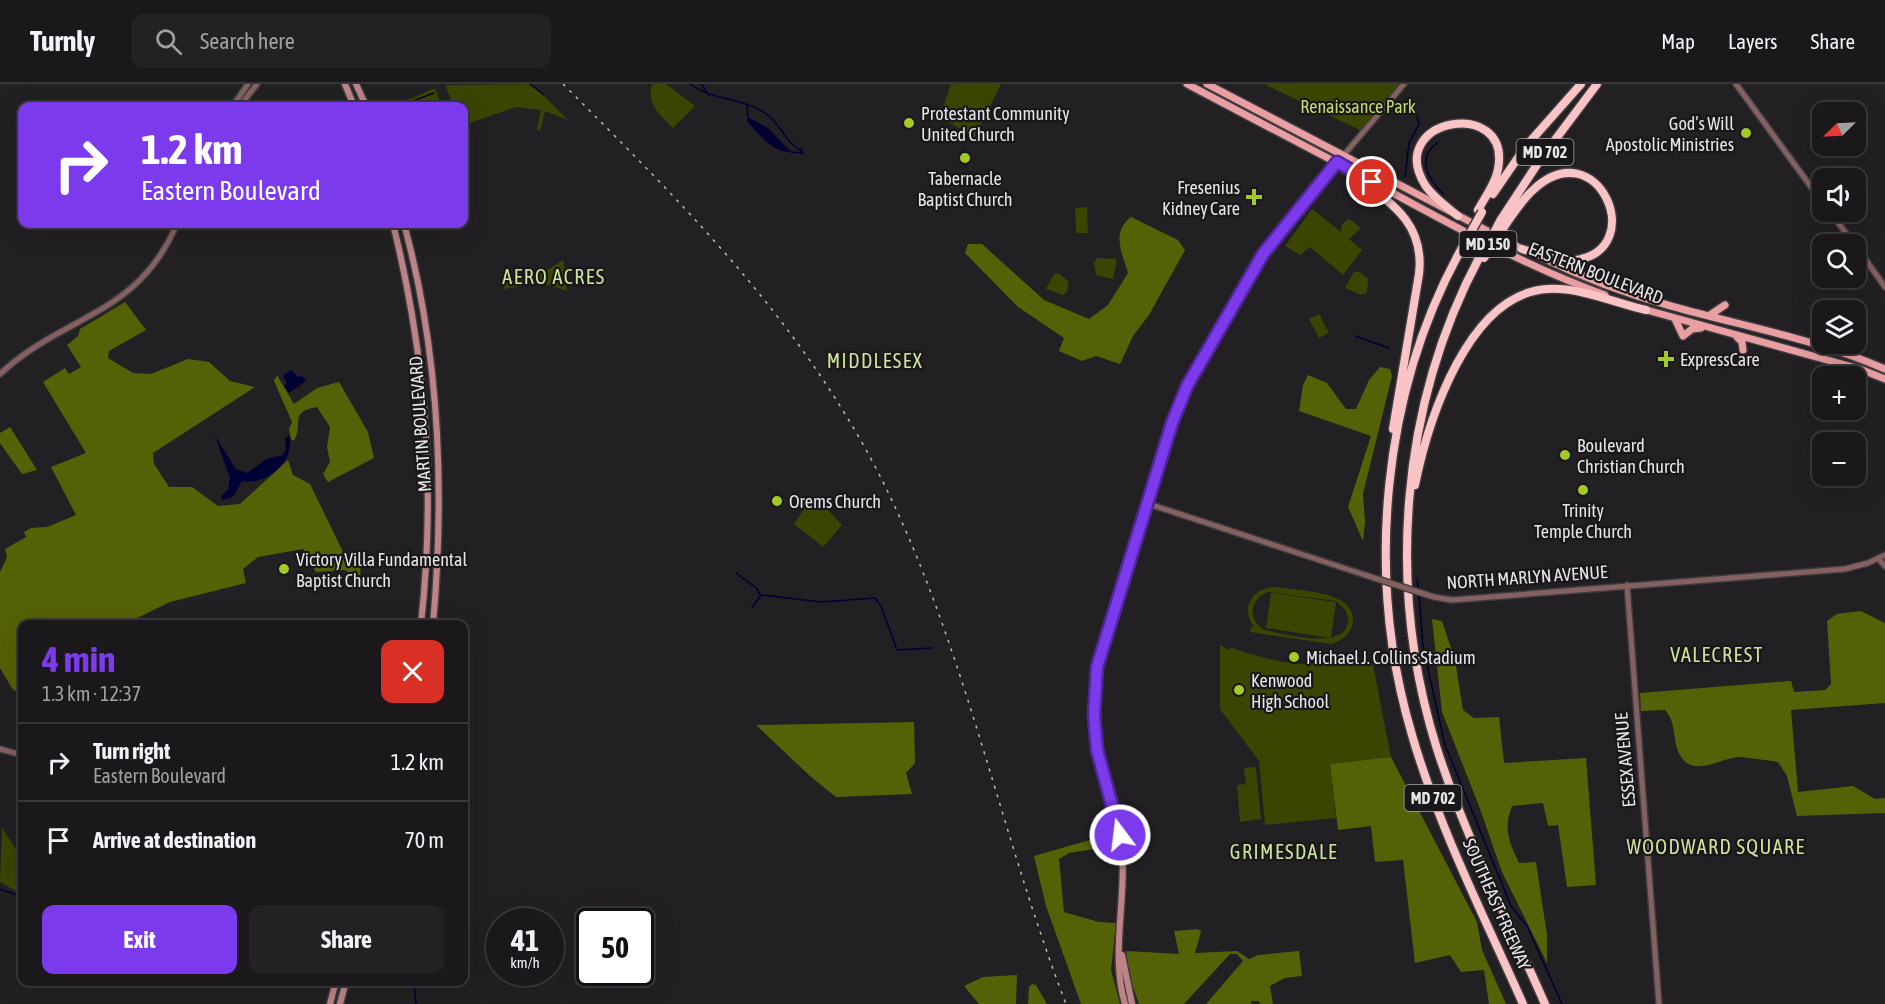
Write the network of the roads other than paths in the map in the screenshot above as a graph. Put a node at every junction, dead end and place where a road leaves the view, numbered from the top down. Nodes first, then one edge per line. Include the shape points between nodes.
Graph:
1 (248, 84) edge
2 (257, 84) edge
3 (345, 84) edge
4 (356, 84) edge
5 (1187, 84) edge
6 (1207, 84) edge
7 (1404, 84) edge
8 (1581, 84) edge
9 (1597, 84) edge
10 (1736, 84) edge
11 (236, 102) edge
12 (243, 102) edge
13 (352, 102) edge
14 (364, 102) edge
15 (1340, 159) junction
16 (1812, 188) edge
17 (1480, 211) junction
18 (1458, 216) junction
19 (1503, 222) junction
20 (1838, 222) edge
21 (175, 228) edge
22 (394, 228) edge
23 (405, 228) edge
24 (1847, 234) edge
25 (1522, 249) junction
26 (1866, 260) edge
27 (1885, 287) edge
28 (1646, 310) junction
29 (1706, 315) junction
30 (1675, 319) junction
31 (1733, 321) junction
32 (1704, 327) junction
33 (1735, 336) junction
34 (1743, 350) dead end
35 (1885, 369) edge
36 (0, 374) edge
37 (1885, 379) edge
38 (1146, 503) junction
39 (1885, 555) edge
40 (1878, 558) junction
41 (1885, 566) edge
42 (1387, 579) junction
43 (1407, 584) junction
44 (1627, 585) junction
45 (421, 620) edge
46 (433, 620) edge
47 (0, 748) edge
48 (18, 754) edge
49 (1120, 946) junction
50 (335, 986) edge
51 (345, 986) edge
52 (330, 1004) edge
53 (340, 1004) edge
54 (1125, 1004) edge
55 (1132, 1004) edge
56 (1523, 1004) edge
57 (1545, 1004) edge
58 (1659, 1004) edge

1 - 11 street
2 - 12 street
3 - 13 main road
4 - 14 main road
5 - 15 main road, EASTERN BOULEVARD / MD 150
6 - 15 main road, EASTERN BOULEVARD / MD 150
7 - 15 street
8 - 17 highway, SOUTHEAST FREEWAY / MD 702 via 1526,146
9 - 19 highway, SOUTHEAST FREEWAY / MD 702 via 1540,160
10 - 16 street
15 - 18 main road, EASTERN BOULEVARD / MD 150
15 - 28 main road, EASTERN BOULEVARD / MD 150 via 1505,253
15 - 38 main road via 1263,254 1221,324 1179,404
15 - 42 highway via 1405,217 1420,251 1385,483
17 - 18 highway via 1498,171 1498,151 1480,128 1464,122 1448,124 1437,128 1424,141 1418,165 1429,190
17 - 42 highway, SOUTHEAST FREEWAY / MD 702, bridge via 1435,304 1416,357 1398,432 1389,503
18 - 25 main road, EASTERN BOULEVARD / MD 150
19 - 25 highway via 1532,190 1559,175 1584,176 1606,193 1612,225 1605,242 1592,254 1564,260
19 - 43 highway, SOUTHEAST FREEWAY / MD 702, bridge via 1458,304 1437,359 1420,423 1408,509
20 - 24 street
21 - 36 street via 160,257 130,291 29,351
22 - 45 main road, MARTIN BOULEVARD via 415,325 428,451 428,545
23 - 46 main road, MARTIN BOULEVARD via 422,300 435,395 440,498
25 - 29 main road, EASTERN BOULEVARD / MD 150 via 1599,282
26 - 27 street
28 - 30 main road, EASTERN BOULEVARD / MD 150
28 - 43 highway via 1576,292 1547,289 1514,300 1488,323 1451,375 1430,425 1413,501
29 - 31 main road, EASTERN BOULEVARD / MD 150
29 - 31 main road via 1717,313 1725,305 1726,315
30 - 32 main road, EASTERN BOULEVARD / MD 150
30 - 32 main road via 1683,336
31 - 35 main road, EASTERN BOULEVARD / MD 150 via 1833,349
32 - 33 main road, EASTERN BOULEVARD / MD 150
33 - 34 main road via 1742,342
33 - 37 main road, EASTERN BOULEVARD / MD 150
38 - 44 street, NORTH MARLYN AVENUE, bridge via 1434,597 1452,600
38 - 49 main road via 1099,657 1095,688 1098,756 1122,843
39 - 40 street, NORTH MARLYN AVENUE
40 - 41 street
40 - 44 street, NORTH MARLYN AVENUE via 1845,568
42 - 56 highway, SOUTHEAST FREEWAY / MD 702 via 1395,664 1418,755 1435,804
43 - 57 highway, SOUTHEAST FREEWAY / MD 702 via 1415,660 1438,750
44 - 58 street, ESSEX AVENUE
47 - 48 street
49 - 54 main road via 1119,979
49 - 55 main road
50 - 52 main road
51 - 53 main road

